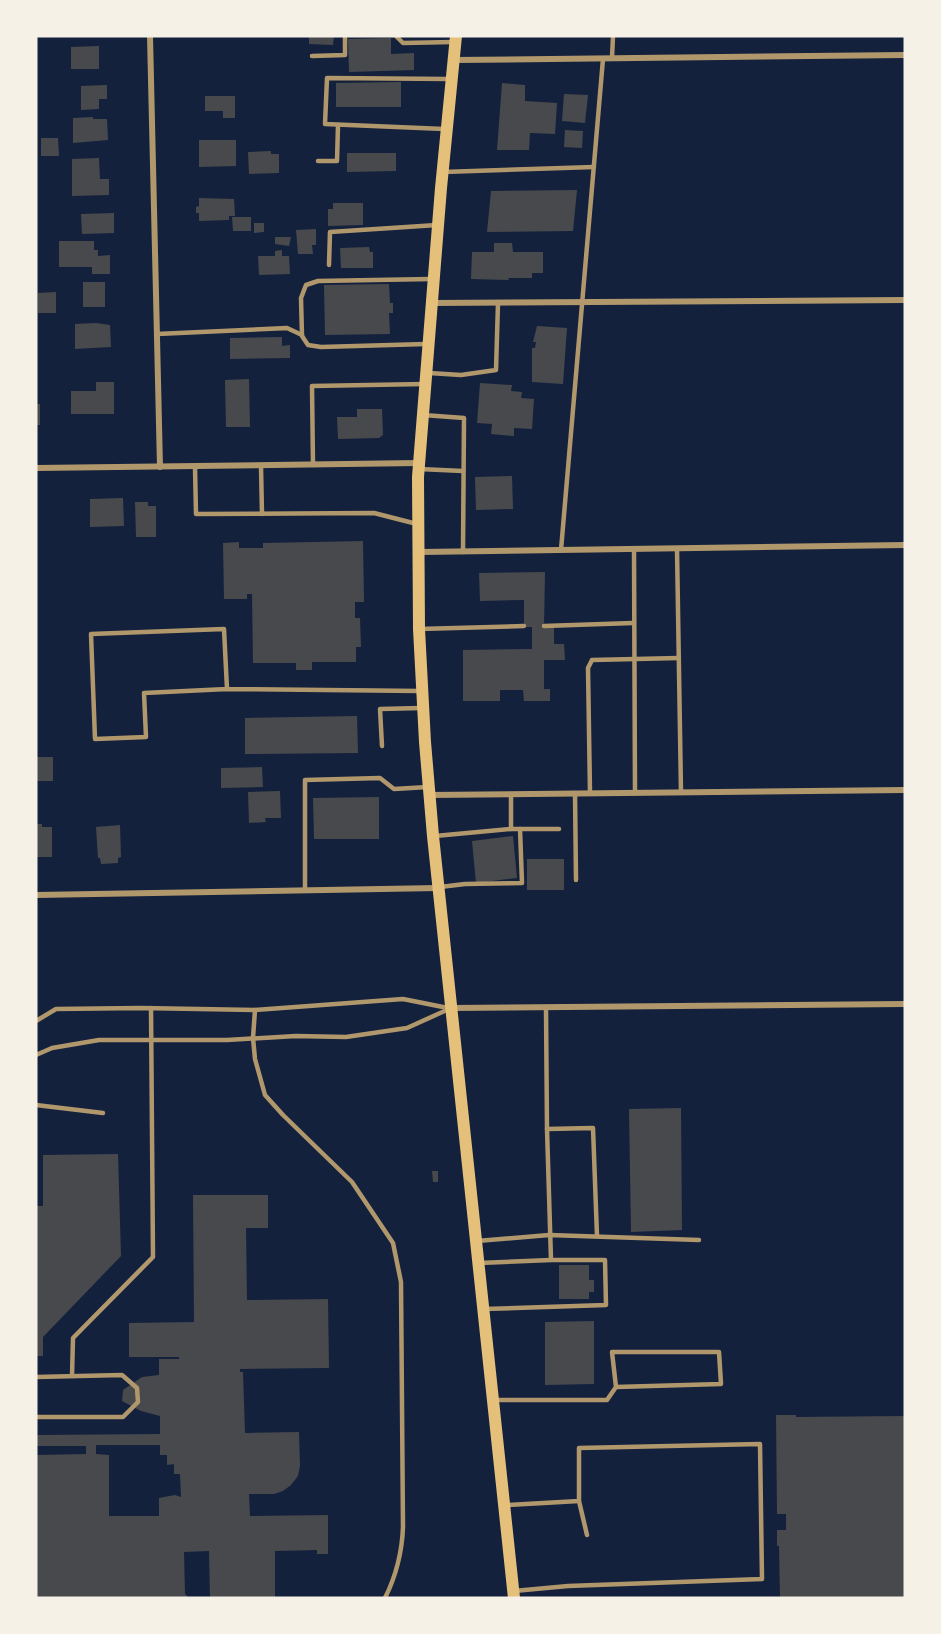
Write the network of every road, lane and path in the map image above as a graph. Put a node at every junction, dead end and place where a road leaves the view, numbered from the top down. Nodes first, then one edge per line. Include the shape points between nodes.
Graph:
1 (150, 36) edge
2 (345, 36) edge
3 (396, 36) edge
4 (613, 36) edge
5 (456, 39) edge
6 (905, 55) edge
7 (312, 56) dead end
8 (612, 58) junction
9 (603, 59) junction
10 (454, 60) junction
11 (452, 79) junction
12 (338, 125) junction
13 (447, 129) junction
14 (318, 161) dead end
15 (594, 167) junction
16 (443, 172) junction
17 (438, 225) junction
18 (329, 265) dead end
19 (434, 279) junction
20 (905, 300) edge
21 (582, 302) junction
22 (432, 303) junction
23 (498, 303) junction
24 (157, 334) junction
25 (302, 336) junction
26 (429, 344) junction
27 (426, 379) junction
28 (423, 415) junction
29 (313, 465) junction
30 (261, 466) junction
31 (419, 466) junction
32 (160, 467) junction
33 (195, 467) junction
34 (36, 468) edge
35 (463, 471) junction
36 (262, 513) junction
37 (419, 525) junction
38 (905, 545) edge
39 (634, 549) junction
40 (677, 549) junction
41 (561, 550) junction
42 (420, 552) junction
43 (463, 552) junction
44 (633, 623) junction
45 (524, 626) dead end
46 (543, 626) dead end
47 (419, 629) junction
48 (679, 658) junction
49 (634, 659) junction
50 (227, 689) junction
51 (423, 691) junction
52 (424, 708) junction
53 (382, 746) dead end
54 (905, 790) edge
55 (428, 791) junction
56 (635, 792) junction
57 (681, 792) junction
58 (575, 793) junction
59 (590, 793) junction
60 (511, 794) junction
61 (520, 829) junction
62 (559, 829) dead end
63 (511, 830) junction
64 (433, 836) junction
65 (576, 880) dead end
66 (438, 888) junction
67 (305, 890) junction
68 (36, 895) edge
69 (905, 1004) edge
70 (151, 1008) junction
71 (451, 1008) junction
72 (546, 1008) junction
73 (255, 1010) junction
74 (36, 1021) edge
75 (253, 1038) junction
76 (151, 1039) junction
77 (36, 1055) edge
78 (36, 1105) edge
79 (104, 1113) dead end
80 (547, 1129) junction
81 (549, 1235) junction
82 (597, 1236) junction
83 (699, 1240) dead end
84 (477, 1241) junction
85 (551, 1260) junction
86 (479, 1263) junction
87 (484, 1309) junction
88 (72, 1376) junction
89 (36, 1377) edge
90 (616, 1387) junction
91 (494, 1400) junction
92 (36, 1418) edge
93 (579, 1501) junction
94 (505, 1505) junction
95 (586, 1535) dead end
96 (514, 1594) edge
97 (386, 1598) edge

1 - 24 street
2 - 7 lane via 345,55
3 - 5 lane via 403,43
4 - 8 lane
5 - 10 main road
6 - 8 street
8 - 9 street
9 - 10 street
9 - 15 lane
10 - 11 main road
11 - 12 lane via 327,78 325,124
11 - 13 main road
12 - 13 lane
12 - 14 lane via 337,161
13 - 16 main road
15 - 16 lane
15 - 21 lane
16 - 17 main road
17 - 18 lane via 330,232
17 - 19 main road
19 - 22 main road
19 - 25 lane via 318,281 306,285 300,298
20 - 21 street
21 - 23 street
21 - 41 lane
22 - 23 street
22 - 26 main road
23 - 27 lane via 496,370
24 - 25 lane via 287,328
24 - 32 street
25 - 26 lane via 308,345 321,347
26 - 27 main road
27 - 28 main road
27 - 29 lane via 312,386
28 - 31 main road
28 - 35 lane via 464,418
29 - 30 street
29 - 31 street
30 - 33 street
30 - 36 lane
31 - 35 lane
31 - 37 main road
32 - 33 street
32 - 34 street
33 - 36 lane via 196,514
35 - 43 lane
36 - 37 lane via 374,513
37 - 42 main road
38 - 40 street
39 - 40 street
39 - 41 street
39 - 44 lane
40 - 48 lane
41 - 43 street
42 - 43 street
42 - 47 main road
44 - 46 lane
44 - 49 lane
45 - 47 lane
47 - 51 main road
48 - 49 lane
48 - 57 lane
49 - 56 lane
49 - 59 lane via 592,660 588,668
50 - 50 lane via 224,629 91,634 95,739 146,737 144,693
50 - 51 lane
51 - 52 main road
52 - 53 lane via 380,709
52 - 55 main road
54 - 57 street
55 - 60 street
55 - 64 main road
55 - 67 lane via 394,789 380,778 305,780
56 - 57 street
56 - 59 street
58 - 59 street
58 - 60 street
58 - 65 lane
60 - 63 lane
61 - 62 lane
61 - 63 lane
61 - 66 lane via 522,883
63 - 64 lane
64 - 66 main road
66 - 67 street
66 - 71 main road
67 - 68 street
69 - 72 street
70 - 73 lane
70 - 74 lane via 56,1009
70 - 76 lane
71 - 72 street
71 - 73 lane via 403,999
71 - 75 lane via 407,1028 346,1037
71 - 84 main road
72 - 80 lane
73 - 75 lane
75 - 76 lane
75 - 97 lane via 265,1095 352,1182 393,1243 401,1282 403,1527 402,1554
76 - 77 lane via 99,1040 52,1048
76 - 88 lane via 153,1257 73,1338
78 - 79 lane
80 - 81 lane
80 - 82 lane via 593,1128
81 - 82 lane
81 - 84 lane
81 - 85 lane
82 - 83 lane
84 - 86 main road
85 - 86 lane
85 - 87 lane via 605,1260 606,1305
86 - 87 main road
87 - 91 main road
88 - 89 lane
88 - 92 lane via 122,1375 138,1388 138,1402 123,1417
90 - 90 lane via 721,1384 718,1352 612,1352
90 - 91 lane via 607,1400
91 - 94 main road
93 - 94 lane
93 - 95 lane
93 - 96 lane via 579,1448 760,1444 762,1579 568,1586
94 - 96 main road

